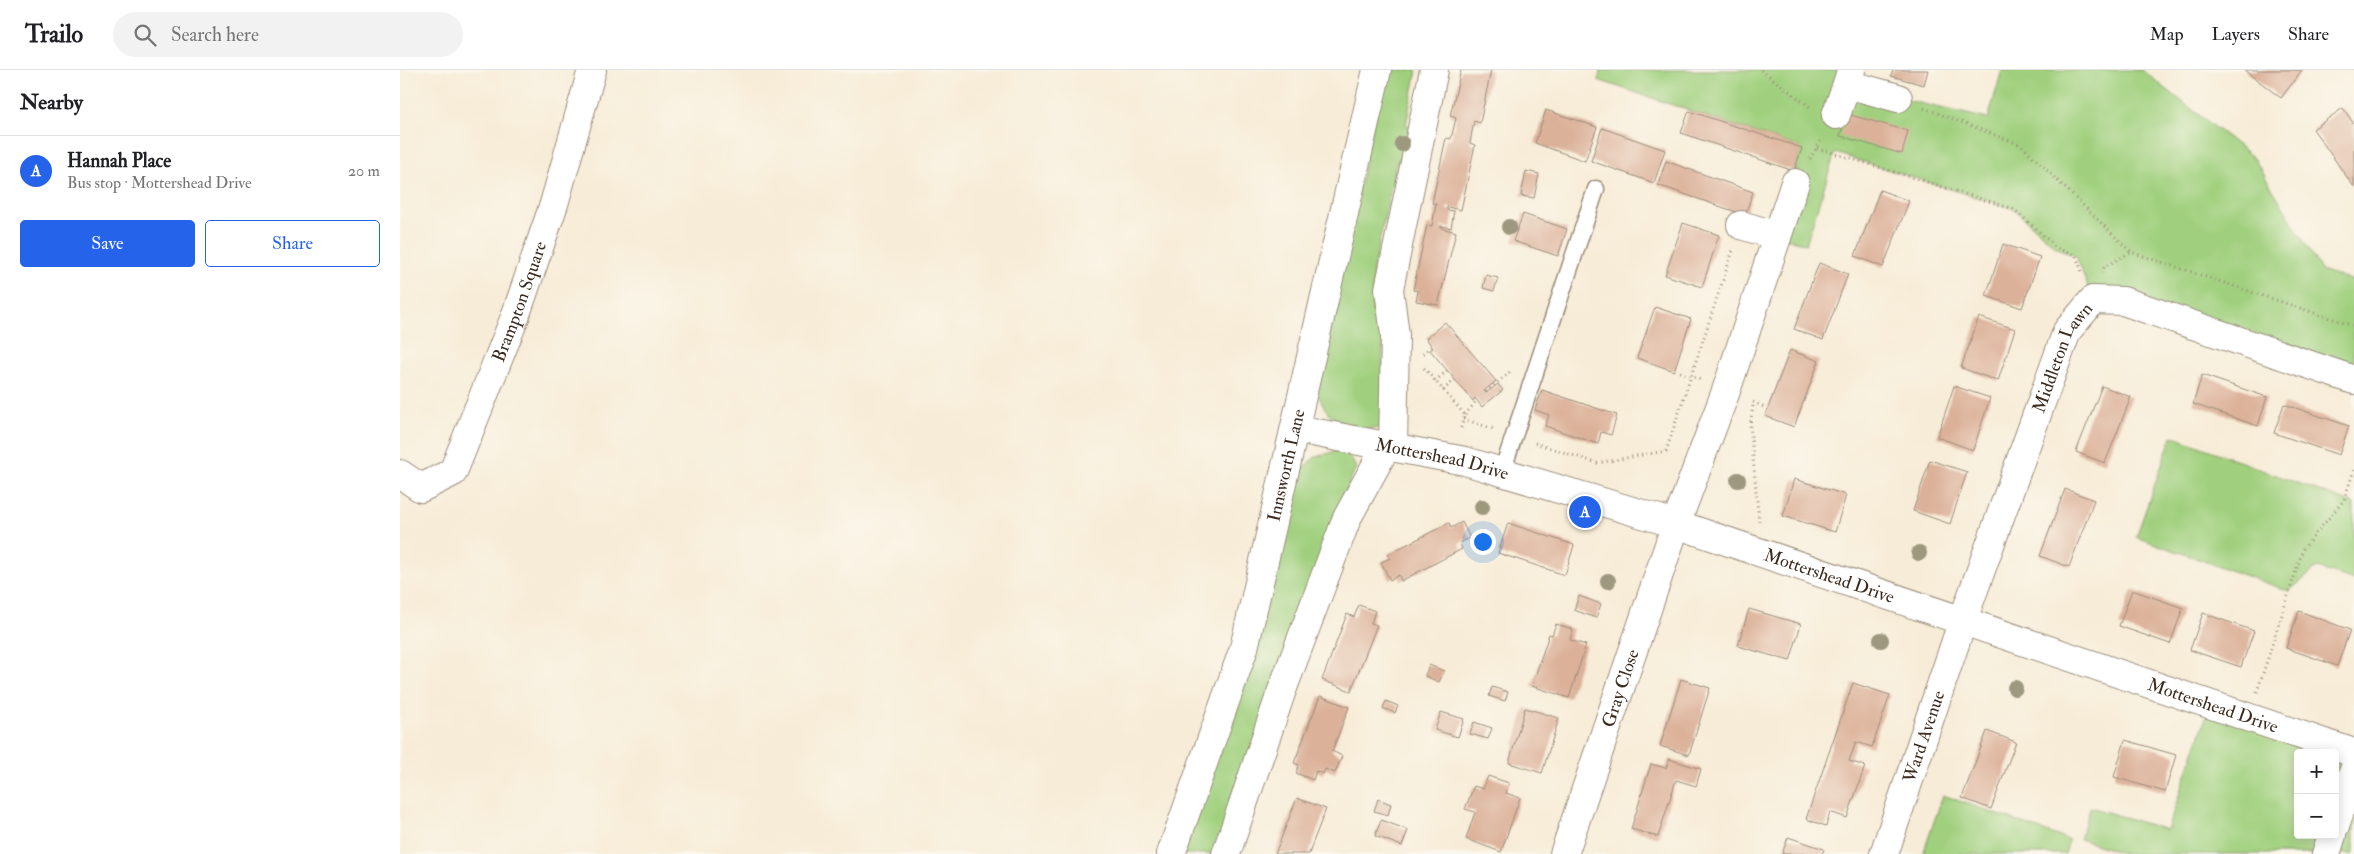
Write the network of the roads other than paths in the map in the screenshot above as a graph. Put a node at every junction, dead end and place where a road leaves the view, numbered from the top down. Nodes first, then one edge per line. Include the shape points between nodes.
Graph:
1 (592, 70) edge
2 (1377, 70) edge
3 (1434, 70) edge
4 (1849, 77) edge
5 (1898, 98) road end
6 (1824, 112) road end
7 (1795, 183) road end
8 (1596, 189) dead end
9 (1741, 225) road end
10 (1777, 236) junction
11 (2354, 380) edge
12 (1296, 429) junction
13 (1389, 447) junction
14 (1502, 472) junction
15 (400, 474) edge
16 (1676, 524) junction
17 (1963, 620) junction
18 (2354, 753) edge
19 (2354, 770) edge
20 (2339, 814) edge
21 (2331, 839) edge
22 (1171, 854) edge
23 (1226, 854) edge
24 (1564, 854) edge
25 (1884, 854) edge
26 (2326, 854) edge

1 - 15 street, Brampton Square via 551,213 515,317 452,472 421,488
2 - 12 street, Innsworth Lane
3 - 13 street via 1389,289 1395,335
4 - 5 street
4 - 6 street
7 - 10 street, Gray Close
8 - 14 lane
9 - 10 street
10 - 16 street, Gray Close via 1726,391
11 - 17 street, Middleton Lawn via 2123,301 2093,300 2068,331
12 - 13 street, Mottershead Drive
12 - 22 street, Innsworth Lane via 1244,648
13 - 14 street, Mottershead Drive
13 - 23 street via 1347,518 1281,693
14 - 16 street, Mottershead Drive
16 - 17 street, Mottershead Drive
16 - 24 street, Gray Close
17 - 18 street, Mottershead Drive
17 - 25 street, Ward Avenue
19 - 20 street
21 - 26 street

